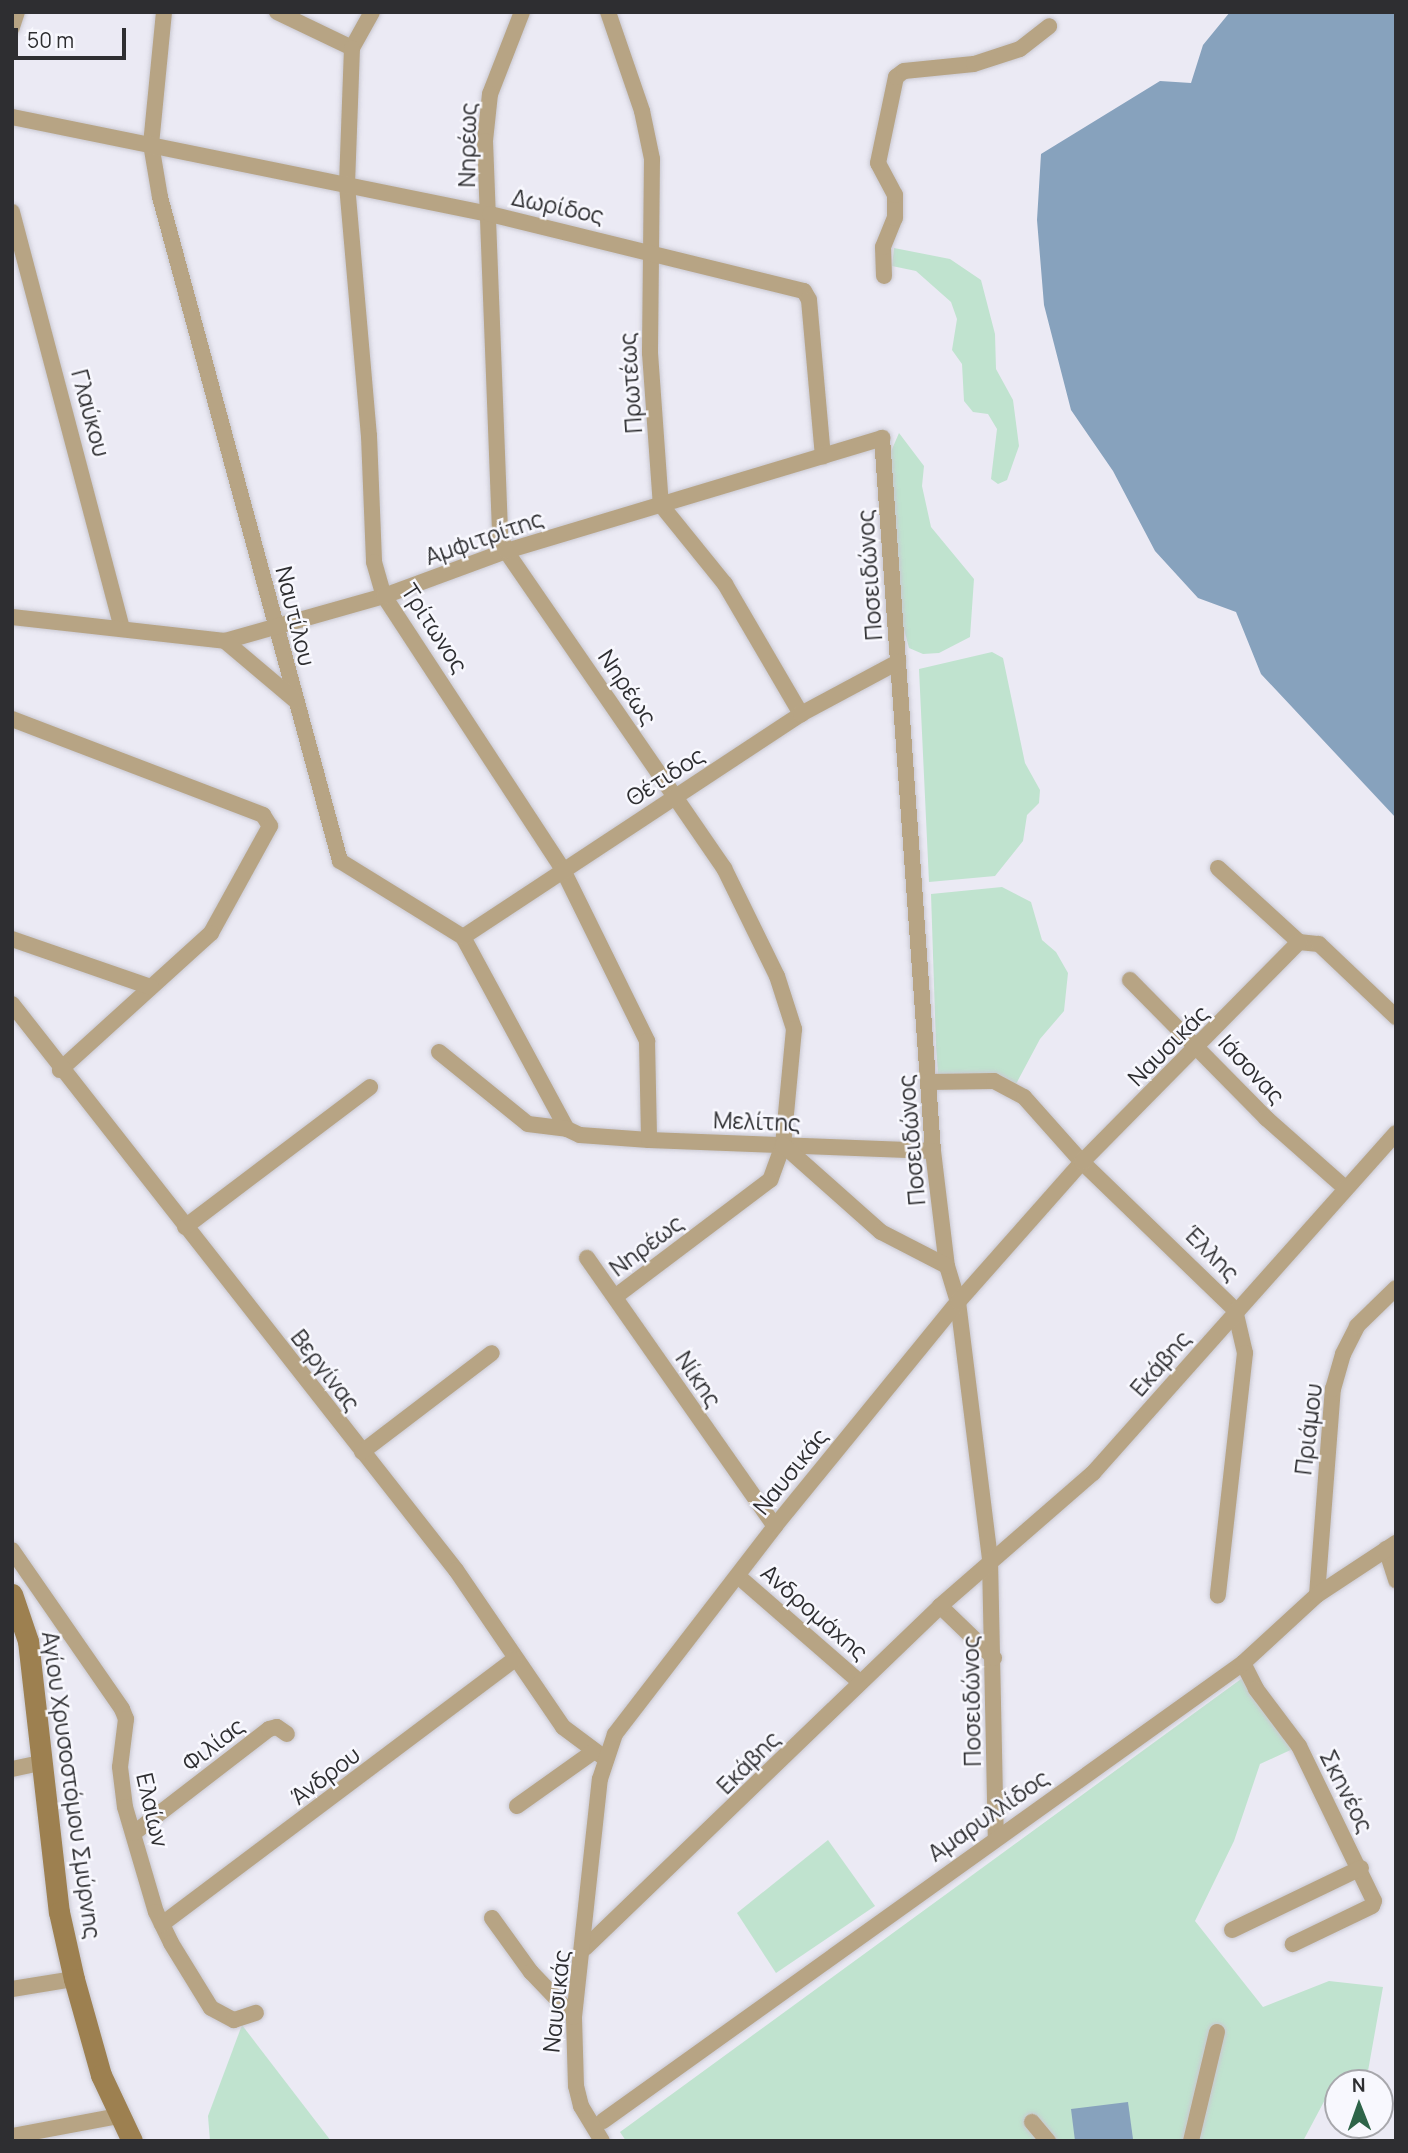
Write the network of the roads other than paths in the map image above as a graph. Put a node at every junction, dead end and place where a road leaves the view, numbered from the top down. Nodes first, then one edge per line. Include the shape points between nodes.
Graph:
1 (18, 12) edge
2 (163, 12) edge
3 (277, 12) edge
4 (372, 12) edge
5 (522, 12) edge
6 (608, 12) edge
7 (1049, 26) dead end
8 (12, 27) edge
9 (352, 48) junction
10 (12, 117) edge
11 (151, 144) junction
12 (347, 185) junction
13 (12, 212) edge
14 (490, 214) junction
15 (648, 249) junction
16 (884, 276) dead end
17 (882, 438) joint
18 (823, 456) junction
19 (662, 505) junction
20 (506, 551) junction
21 (384, 596) junction
22 (12, 617) edge
23 (273, 624) junction
24 (122, 628) junction
25 (225, 641) junction
26 (898, 662) junction
27 (296, 701) junction
28 (801, 714) junction
29 (12, 719) edge
30 (674, 797) junction
31 (1218, 868) dead end
32 (563, 870) junction
33 (463, 937) junction
34 (12, 939) edge
35 (1299, 942) junction
36 (1130, 980) dead end
37 (151, 987) junction
38 (12, 1004) edge
39 (1396, 1017) edge
40 (1200, 1047) junction
41 (439, 1052) dead end
42 (60, 1070) junction
43 (928, 1082) junction
44 (370, 1087) dead end
45 (573, 1132) junction
46 (1396, 1133) edge
47 (649, 1140) junction
48 (783, 1145) junction
49 (933, 1151) junction
50 (1082, 1162) junction
51 (1344, 1187) junction
52 (185, 1227) junction
53 (587, 1258) dead end
54 (947, 1266) junction
55 (1396, 1288) edge
56 (615, 1297) junction
57 (958, 1302) junction
58 (1235, 1310) junction
59 (492, 1353) dead end
60 (362, 1452) junction
61 (775, 1526) junction
62 (1391, 1546) edge
63 (12, 1550) edge
64 (990, 1560) junction
65 (739, 1577) junction
66 (1396, 1580) edge
67 (12, 1594) edge
68 (1218, 1595) dead end
69 (1317, 1595) junction
70 (940, 1606) junction
71 (20, 1642) edge
72 (994, 1658) junction
73 (514, 1660) junction
74 (1244, 1664) junction
75 (860, 1682) junction
76 (287, 1734) dead end
77 (600, 1756) junction
78 (41, 1763) junction
79 (12, 1769) edge
80 (517, 1806) dead end
81 (134, 1833) junction
82 (996, 1836) junction
83 (1361, 1868) junction
84 (492, 1918) dead end
85 (162, 1924) junction
86 (1232, 1930) dead end
87 (1293, 1944) dead end
88 (584, 1948) junction
89 (74, 1979) junction
90 (12, 1989) edge
91 (256, 2013) dead end
92 (574, 2017) junction
93 (1217, 2032) dead end
94 (581, 2106) junction
95 (119, 2116) junction
96 (603, 2121) junction
97 (1032, 2122) dead end
98 (12, 2136) edge
99 (132, 2141) edge
100 (602, 2141) edge
101 (613, 2141) edge
102 (1048, 2141) edge
103 (1191, 2141) edge

1 - 8 street
2 - 11 street, Ναυτίλου
3 - 9 street
4 - 9 street, Τρίτωνος
5 - 14 street, Νηρέως via 490,94 485,141
6 - 15 street, Πρωτέως via 642,111 652,159
7 - 16 street via 1020,49 974,64 904,71 896,77 878,166 895,195 895,218 883,247
9 - 12 street, Τρίτωνος
10 - 11 street, Δωρίδος
11 - 12 street, Δωρίδος
11 - 23 street, Ναυτίλου via 160,197 250,522
12 - 14 street, Δωρίδος
12 - 21 street, Τρίτωνος via 369,436 373,559
13 - 24 street, Γλαύκου
14 - 15 street, Δωρίδος
14 - 20 street, Νηρέως via 497,495
15 - 18 street, Δωρίδος via 806,293
15 - 19 street, Πρωτέως
17 - 18 street, Αμφιτρίτης
17 - 26 street, Ποσειδώνος
18 - 19 street, Αμφιτρίτης
19 - 20 street, Αμφιτρίτης
19 - 28 street via 725,584
20 - 21 street, Αμφιτρίτης
20 - 30 street, Νηρέως
21 - 23 street, Αμφιτρίτης
21 - 32 street, Τρίτωνος
22 - 24 street, Αμφιτρίτης
23 - 25 street, Αμφιτρίτης
23 - 27 street, Ναυτίλου
24 - 25 street, Αμφιτρίτης
25 - 27 street
26 - 28 street, Θέτιδος
26 - 43 street, Ποσειδώνος
27 - 33 street, Ναυτίλου via 340,861
28 - 30 street, Θέτιδος
29 - 37 street via 270,821 211,933
30 - 32 street, Θέτιδος
30 - 48 street, Νηρέως via 724,868 777,976 792,1019
31 - 35 street
32 - 33 street, Θέτιδος
32 - 47 street, Τρίτωνος via 648,1043
33 - 45 street, Ναυτίλου
34 - 37 street
35 - 39 street via 1319,944
35 - 40 street, Ναυσικάς
36 - 40 street, Ιάσονας
37 - 42 street
38 - 42 street, Βεργίνας
40 - 50 street, Ναυσικάς
40 - 51 street, Ιάσονας via 1266,1118
41 - 45 street, Μελίτης via 528,1124
42 - 52 street, Βεργίνας
43 - 49 street, Ποσειδώνος
43 - 50 street, Έλλης via 994,1081 1012,1088
44 - 52 street
45 - 47 street, Μελίτης
46 - 51 street, Εκάβης
47 - 48 street, Μελίτης
48 - 49 street, Μελίτης
48 - 54 street via 881,1232
48 - 56 street, Νηρέως via 768,1181
49 - 54 street, Ποσειδώνος
50 - 57 street, Ναυσικάς
50 - 58 street, Έλλης
51 - 58 street, Εκάβης
52 - 60 street, Βεργίνας
53 - 56 street, Νίκης
54 - 57 street, Ποσειδώνος
55 - 69 street, Πριάμου via 1357,1326 1333,1389
56 - 61 street, Νίκης
57 - 61 street, Ναυσικάς
57 - 64 street, Ποσειδώνος
58 - 64 street, Εκάβης via 1093,1473
58 - 68 street, Έλλης via 1245,1353
59 - 60 street
60 - 73 street, Βεργίνας via 456,1570
61 - 65 street, Ναυσικάς
62 - 66 street
62 - 69 street, Αμαρυλλίδος
63 - 81 street, Ελαίων via 122,1709 122,1787
64 - 70 street, Εκάβης
64 - 72 street, Ποσειδώνος
65 - 75 street, Ανδρομάχης
65 - 77 street, Ναυσικάς
67 - 71 main road, Αγίου Χρυσοστόμου Σμύρνης
69 - 74 street, Αμαρυλλίδος
70 - 72 street
70 - 75 street, Εκάβης
71 - 78 main road, Αγίου Χρυσοστόμου Σμύρνης
72 - 82 street, Ποσειδώνος
73 - 77 street, Βεργίνας via 563,1727
73 - 85 street, Άνδρου
74 - 82 street, Αμαρυλλίδος
74 - 83 street, Σκηνέος via 1256,1689 1299,1746
75 - 88 street, Εκάβης
76 - 81 street, Φιλίας via 277,1727 269,1729
77 - 80 street
77 - 88 street, Ναυσικάς
78 - 79 street
78 - 89 main road, Αγίου Χρυσοστόμου Σμύρνης via 59,1912
81 - 85 street, Ελαίων
82 - 96 street, Αμαρυλλίδος
83 - 86 street
83 - 87 street, Σκηνέος via 1373,1894 1372,1906
84 - 92 street via 531,1972
85 - 91 street, Ελαίων via 211,2008 234,2020
88 - 92 street, Ναυσικάς
89 - 90 street
89 - 95 main road, Αγίου Χρυσοστόμου Σμύρνης via 101,2075
92 - 94 street, Ναυσικάς via 573,2073
93 - 103 street
94 - 96 street
94 - 100 street, Ναυσικάς
95 - 98 street
95 - 99 main road, Αγίου Χρυσοστόμου Σμύρνης
96 - 101 street
97 - 102 street

